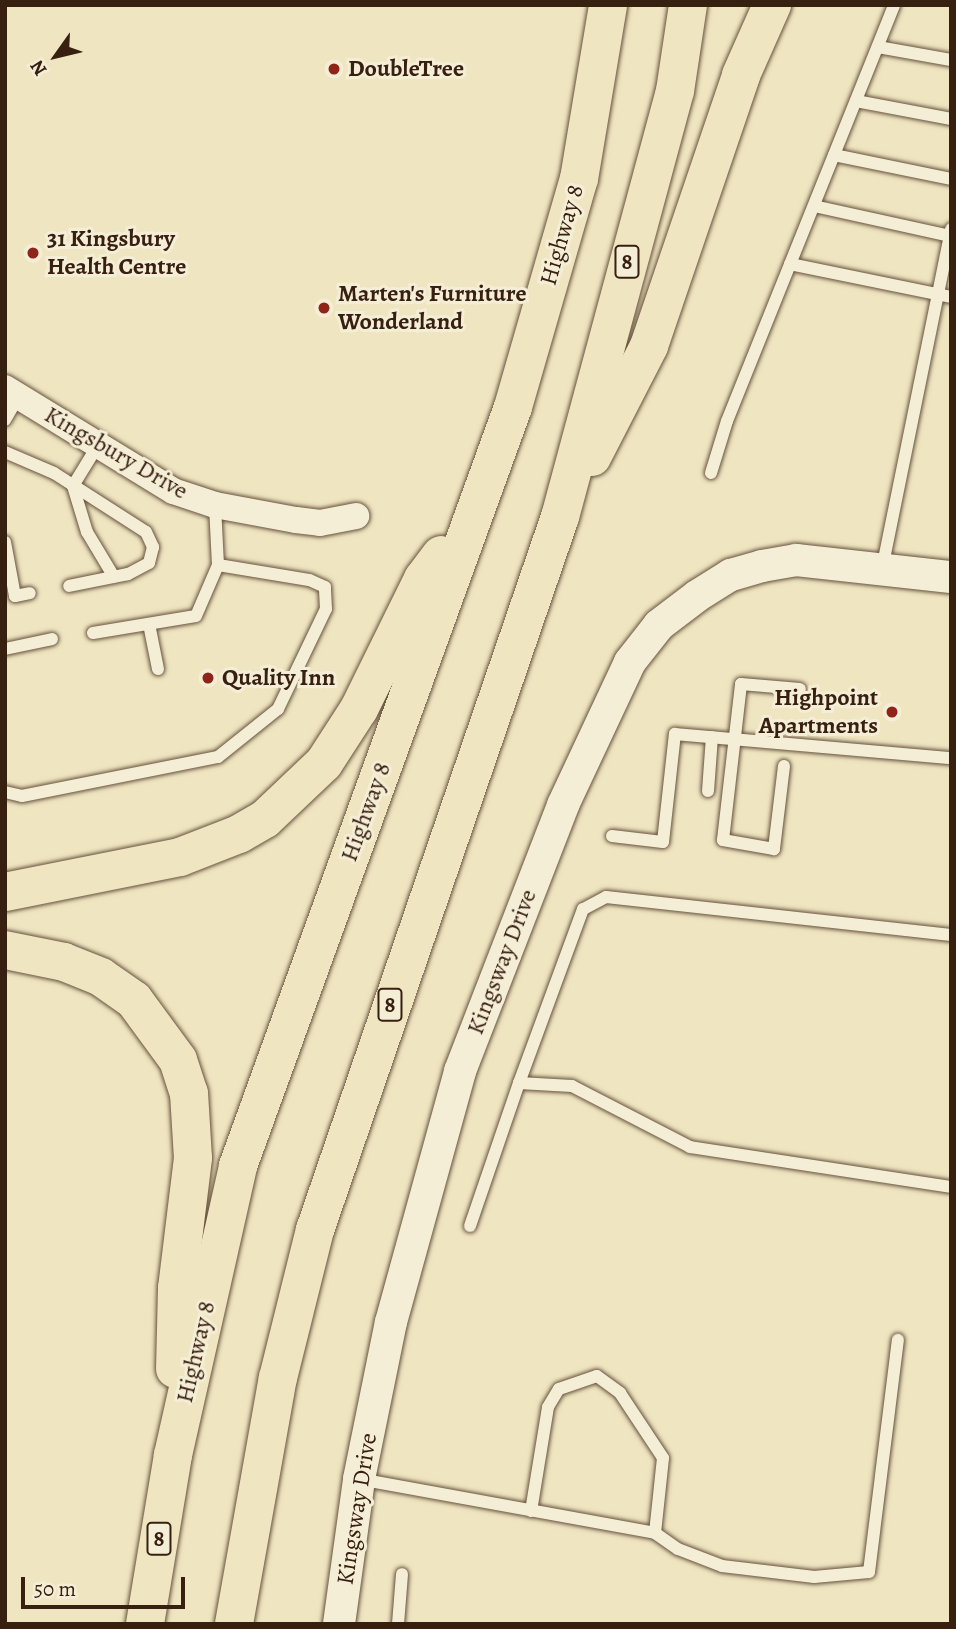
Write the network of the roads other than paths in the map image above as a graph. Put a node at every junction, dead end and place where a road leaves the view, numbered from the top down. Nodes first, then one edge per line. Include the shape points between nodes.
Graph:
1 (608, 5) edge
2 (688, 5) edge
3 (772, 5) edge
4 (894, 5) edge
5 (878, 47) junction
6 (951, 60) edge
7 (856, 101) junction
8 (951, 119) edge
9 (834, 155) junction
10 (951, 179) edge
11 (814, 206) junction
12 (950, 234) edge
13 (790, 264) junction
14 (944, 296) edge
15 (12, 392) edge
16 (5, 420) edge
17 (98, 444) junction
18 (5, 452) edge
19 (711, 473) dead end
20 (73, 486) junction
21 (215, 505) junction
22 (475, 509) junction
23 (356, 516) dead end
24 (560, 517) junction
25 (5, 542) edge
26 (218, 565) junction
27 (882, 569) junction
28 (8, 576) edge
29 (114, 577) junction
30 (951, 577) edge
31 (69, 586) dead end
32 (30, 593) dead end
33 (149, 624) junction
34 (93, 632) dead end
35 (52, 639) dead end
36 (5, 649) edge
37 (158, 669) dead end
38 (800, 689) dead end
39 (712, 737) junction
40 (735, 739) junction
41 (951, 758) edge
42 (784, 766) dead end
43 (708, 791) dead end
44 (5, 792) edge
45 (612, 835) dead end
46 (5, 892) edge
47 (951, 935) edge
48 (5, 950) edge
49 (519, 1083) junction
50 (951, 1187) edge
51 (470, 1226) dead end
52 (898, 1340) dead end
53 (173, 1455) junction
54 (359, 1479) junction
55 (531, 1511) junction
56 (655, 1533) junction
57 (402, 1574) dead end
58 (145, 1624) edge
59 (234, 1624) edge
60 (339, 1624) edge
61 (398, 1624) edge

1 - 22 highway, Highway 8 / 8 via 579,179 513,407
2 - 24 highway, 8 via 675,91
3 - 24 highway via 741,75 649,346
4 - 5 lane
5 - 6 lane
5 - 7 lane
7 - 8 lane
7 - 9 lane
9 - 10 lane
9 - 11 lane
11 - 12 lane
11 - 13 lane
12 - 14 lane
13 - 14 lane
13 - 19 lane
14 - 27 lane
15 - 16 lane
15 - 17 street, Kingsbury Drive
17 - 20 lane
17 - 21 street, Kingsbury Drive via 173,491
18 - 20 lane via 15,453
20 - 29 lane via 87,532
20 - 29 lane via 146,532 153,547 149,563
21 - 23 street, Kingsbury Drive via 320,523
21 - 26 lane
22 - 46 highway via 423,579 359,709 324,763 265,818 239,834 180,857
22 - 53 highway, Highway 8 / 8 via 238,1166
24 - 59 highway, 8 via 315,1230 278,1378
25 - 28 lane
26 - 33 lane via 196,616
26 - 44 lane via 309,580 325,587 326,609 278,709 218,757 22,796
27 - 30 street, Kingsway Drive
27 - 54 street, Kingsway Drive via 796,560 731,576 659,625 630,662 563,805 460,1071 391,1322
28 - 32 lane via 15,596
29 - 31 lane
33 - 34 lane
33 - 37 lane
35 - 36 lane
38 - 40 lane via 741,684
39 - 40 lane
39 - 43 lane
39 - 45 lane via 675,734 663,842
40 - 41 lane
40 - 42 lane via 723,839 774,849
47 - 49 lane via 606,897 583,909
48 - 53 highway via 64,962 101,977 134,1000 160,1031 189,1093 194,1158 177,1288
49 - 50 lane via 572,1086 690,1147
49 - 51 lane
52 - 56 lane via 869,1572 814,1577 722,1566 678,1549
53 - 58 highway, Highway 8 / 8
54 - 55 lane
54 - 60 street, Kingsway Drive
55 - 56 lane
55 - 56 lane via 548,1407 559,1389 597,1376 620,1393 663,1458
57 - 61 lane

